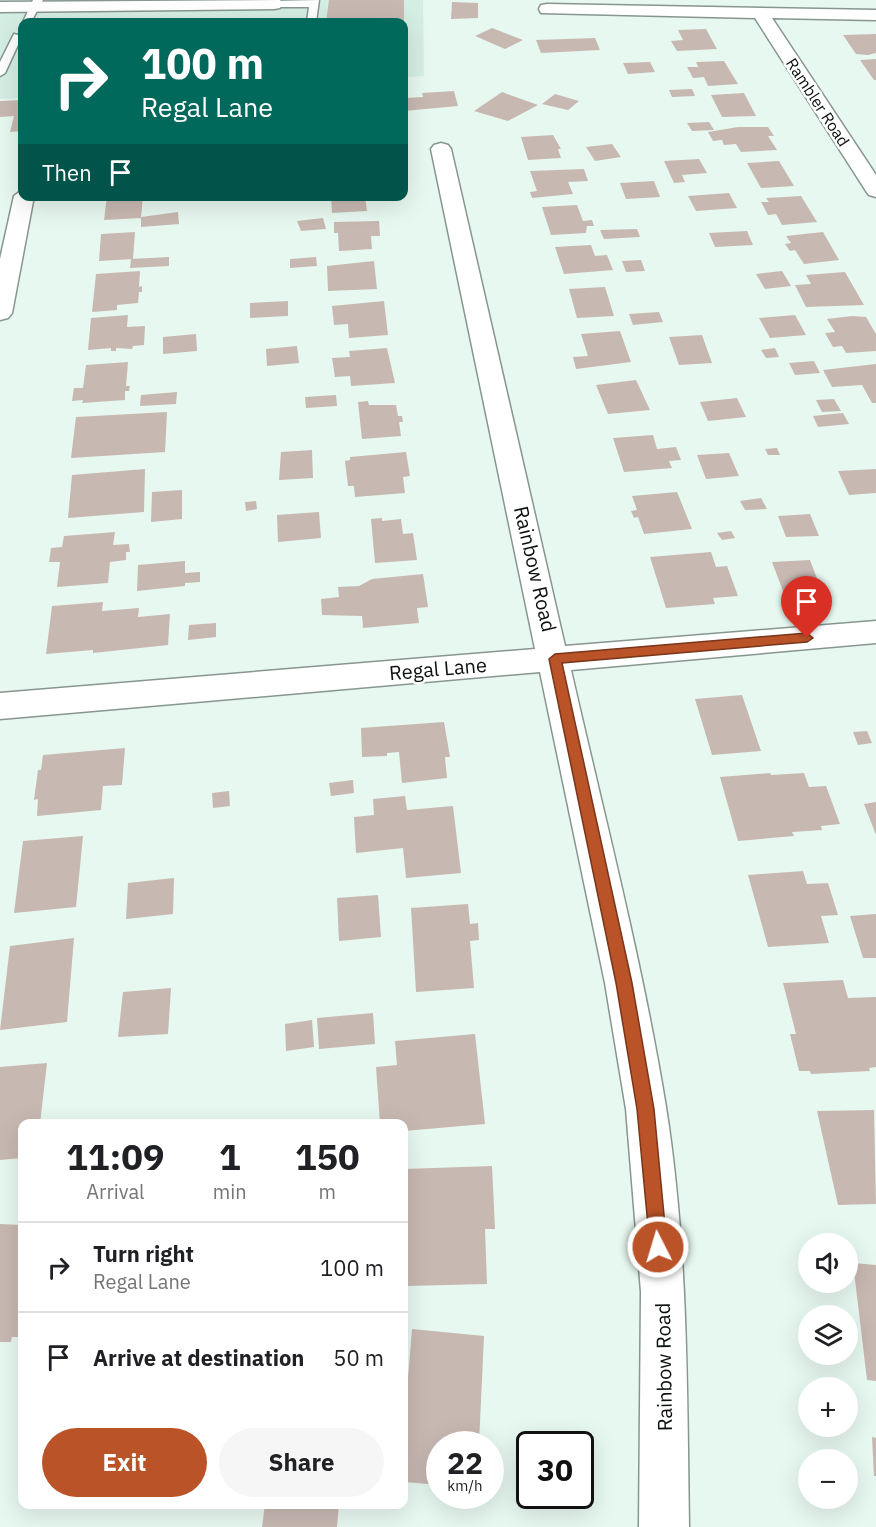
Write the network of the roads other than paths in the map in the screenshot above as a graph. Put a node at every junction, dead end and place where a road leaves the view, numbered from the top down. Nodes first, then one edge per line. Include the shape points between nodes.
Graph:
1 (314, 2) edge
2 (36, 3) edge
3 (274, 4) joint
4 (0, 7) edge
5 (548, 9) dead end
6 (760, 13) junction
7 (876, 15) edge
8 (29, 18) edge
9 (312, 18) edge
10 (18, 35) edge
11 (0, 73) edge
12 (441, 149) dead end
13 (876, 191) edge
14 (23, 201) edge
15 (0, 313) edge
16 (876, 632) edge
17 (555, 659) junction
18 (0, 705) edge
19 (664, 1527) edge

1 - 3 lane
1 - 9 lane
2 - 3 street
2 - 4 street
2 - 8 lane
5 - 6 street
6 - 7 street
6 - 13 street, Rambler Road
10 - 11 lane
12 - 17 street, Rainbow Road
14 - 15 street
16 - 17 street, Regal Lane
17 - 18 street, Regal Lane
17 - 19 street, Rainbow Road via 624,983 646,1109 663,1292

